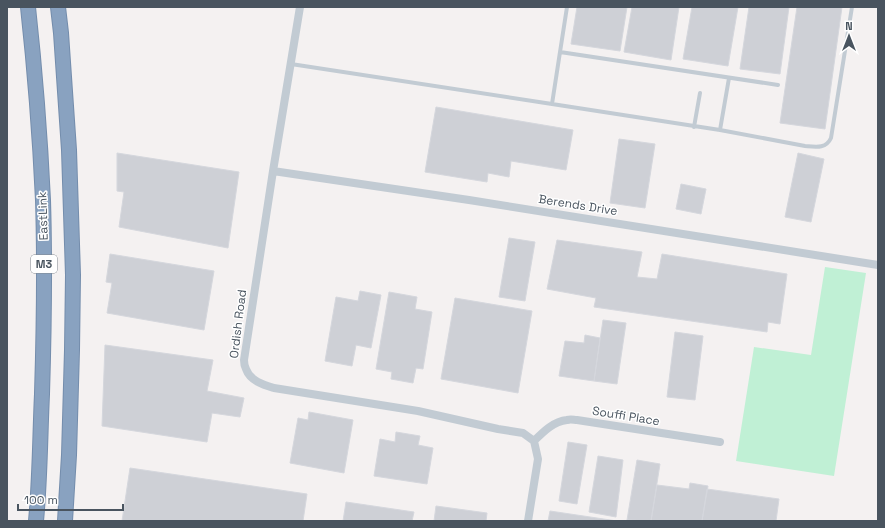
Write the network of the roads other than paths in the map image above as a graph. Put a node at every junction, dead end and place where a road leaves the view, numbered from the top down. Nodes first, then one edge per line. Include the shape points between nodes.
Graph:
1 (28, 7) edge
2 (58, 7) edge
3 (300, 7) edge
4 (567, 7) edge
5 (852, 7) edge
6 (560, 52) junction
7 (291, 64) junction
8 (729, 78) junction
9 (778, 85) dead end
10 (700, 93) dead end
11 (552, 104) junction
12 (694, 127) junction
13 (720, 130) junction
14 (273, 172) junction
15 (878, 265) edge
16 (534, 441) junction
17 (720, 442) dead end
18 (36, 521) edge
19 (65, 521) edge
20 (528, 521) edge

1 - 18 highway, EastLink / M3 via 43,200 44,262
2 - 19 highway, M3 via 69,150 73,275
3 - 7 street, Ordish Road
4 - 6 lane
5 - 13 lane via 829,142 811,147
6 - 8 lane
6 - 11 lane
7 - 11 lane
7 - 14 street, Ordish Road
8 - 9 lane
8 - 13 lane
10 - 12 lane
11 - 12 lane
12 - 13 lane
14 - 15 street, Berends Drive via 469,200
14 - 16 street, Ordish Road via 244,360 252,378 274,388 418,411 523,433
16 - 17 street, Souffi Place via 553,425 567,420 577,420
16 - 20 street via 538,458

